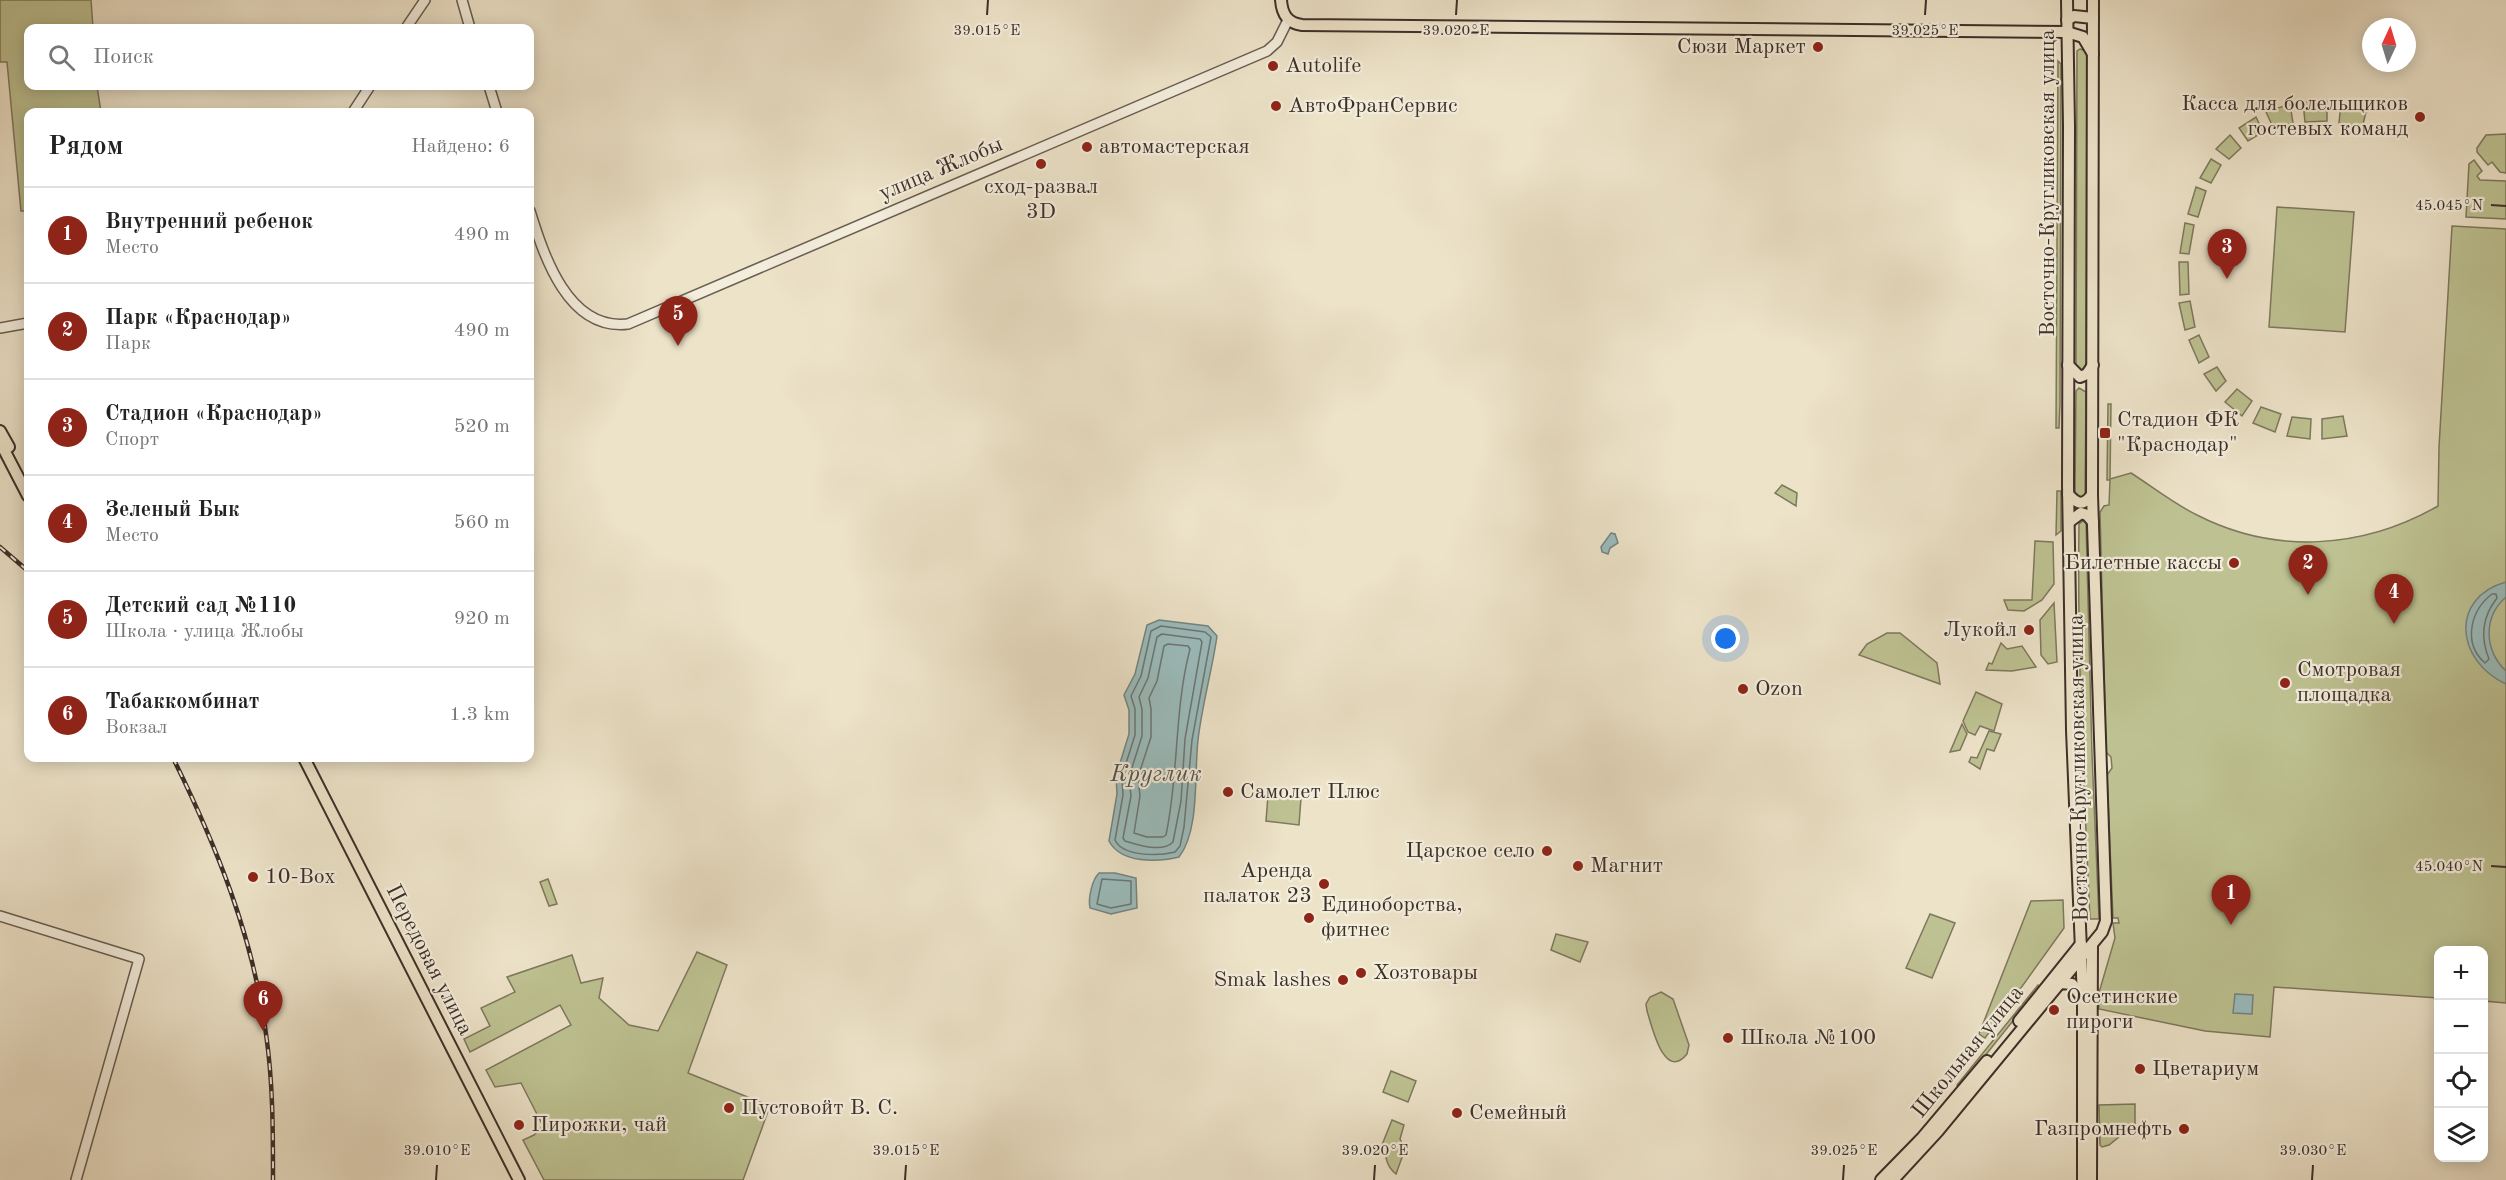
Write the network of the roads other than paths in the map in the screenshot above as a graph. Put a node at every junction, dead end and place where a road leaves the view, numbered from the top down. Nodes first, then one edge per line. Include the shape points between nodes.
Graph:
1 (424, 0) edge
2 (462, 0) edge
3 (1275, 0) edge
4 (1281, 0) edge
5 (2067, 0) edge
6 (2093, 0) edge
7 (2093, 18) junction
8 (2067, 20) junction
9 (409, 24) edge
10 (469, 24) edge
11 (1293, 24) junction
12 (2067, 32) junction
13 (2067, 50) junction
14 (2094, 57) junction
15 (367, 90) edge
16 (490, 90) edge
17 (356, 108) edge
18 (497, 108) edge
19 (534, 222) edge
20 (24, 324) edge
21 (0, 328) edge
22 (2068, 365) junction
23 (2093, 365) junction
24 (2068, 392) junction
25 (2093, 393) junction
26 (0, 431) edge
27 (0, 442) edge
28 (24, 476) edge
29 (24, 488) edge
30 (2068, 494) junction
31 (2092, 495) junction
32 (2069, 522) junction
33 (2092, 522) junction
34 (306, 762) edge
35 (313, 762) edge
36 (0, 916) edge
37 (2086, 944) junction
38 (2081, 958) junction
39 (2057, 986) junction
40 (2083, 999) junction
41 (76, 1180) edge
42 (519, 1180) edge
43 (525, 1180) edge
44 (1881, 1180) edge
45 (1893, 1180) edge
46 (2083, 1180) edge
47 (2091, 1180) edge

1 - 9 street
2 - 10 street
3 - 11 main road via 1276,13
4 - 11 main road via 1283,12
5 - 8 main road, Восточно-Кругликовская улица
6 - 7 main road, Восточно-Кругликовская улица
7 - 8 main road via 2081,15
7 - 14 main road, Восточно-Кругликовская улица
8 - 12 main road, Восточно-Кругликовская улица
11 - 12 main road
11 - 13 main road via 1301,31 1471,34 2049,37 2059,39
11 - 19 street, улица Жлобы via 1267,51 641,320 615,325 600,321 567,297 549,264
12 - 13 main road, Восточно-Кругликовская улица
12 - 14 main road via 2079,34
13 - 22 main road, Восточно-Кругликовская улица
14 - 23 main road, Восточно-Кругликовская улица
15 - 17 street
16 - 18 street
20 - 21 street
22 - 23 main road, Восточно-Кругликовская улица via 2083,377
22 - 24 main road, Восточно-Кругликовская улица
23 - 25 main road, Восточно-Кругликовская улица
24 - 25 main road via 2084,382
24 - 30 main road, Восточно-Кругликовская улица
25 - 31 main road, Восточно-Кругликовская улица
26 - 28 main road
27 - 29 main road
30 - 31 main road via 2081,504
30 - 32 main road, Восточно-Кругликовская улица
31 - 33 main road, Восточно-Кругликовская улица
32 - 33 main road via 2081,513
32 - 37 main road, Восточно-Кругликовская улица via 2072,730
33 - 37 main road, Восточно-Кругликовская улица via 2106,921 2102,932
34 - 42 main road, Передовая улица
35 - 43 main road, Передовая улица
36 - 41 street via 139,959
37 - 38 main road, Восточно-Кругликовская улица
37 - 44 main road, Школьная улица via 1905,1158
37 - 47 main road, Восточно-Кругликовская улица
38 - 39 main road, Школьная улица
38 - 40 main road, Восточно-Кругликовская улица
39 - 40 main road via 2072,984
39 - 45 main road, Школьная улица via 1932,1139
40 - 46 main road, Восточно-Кругликовская улица

